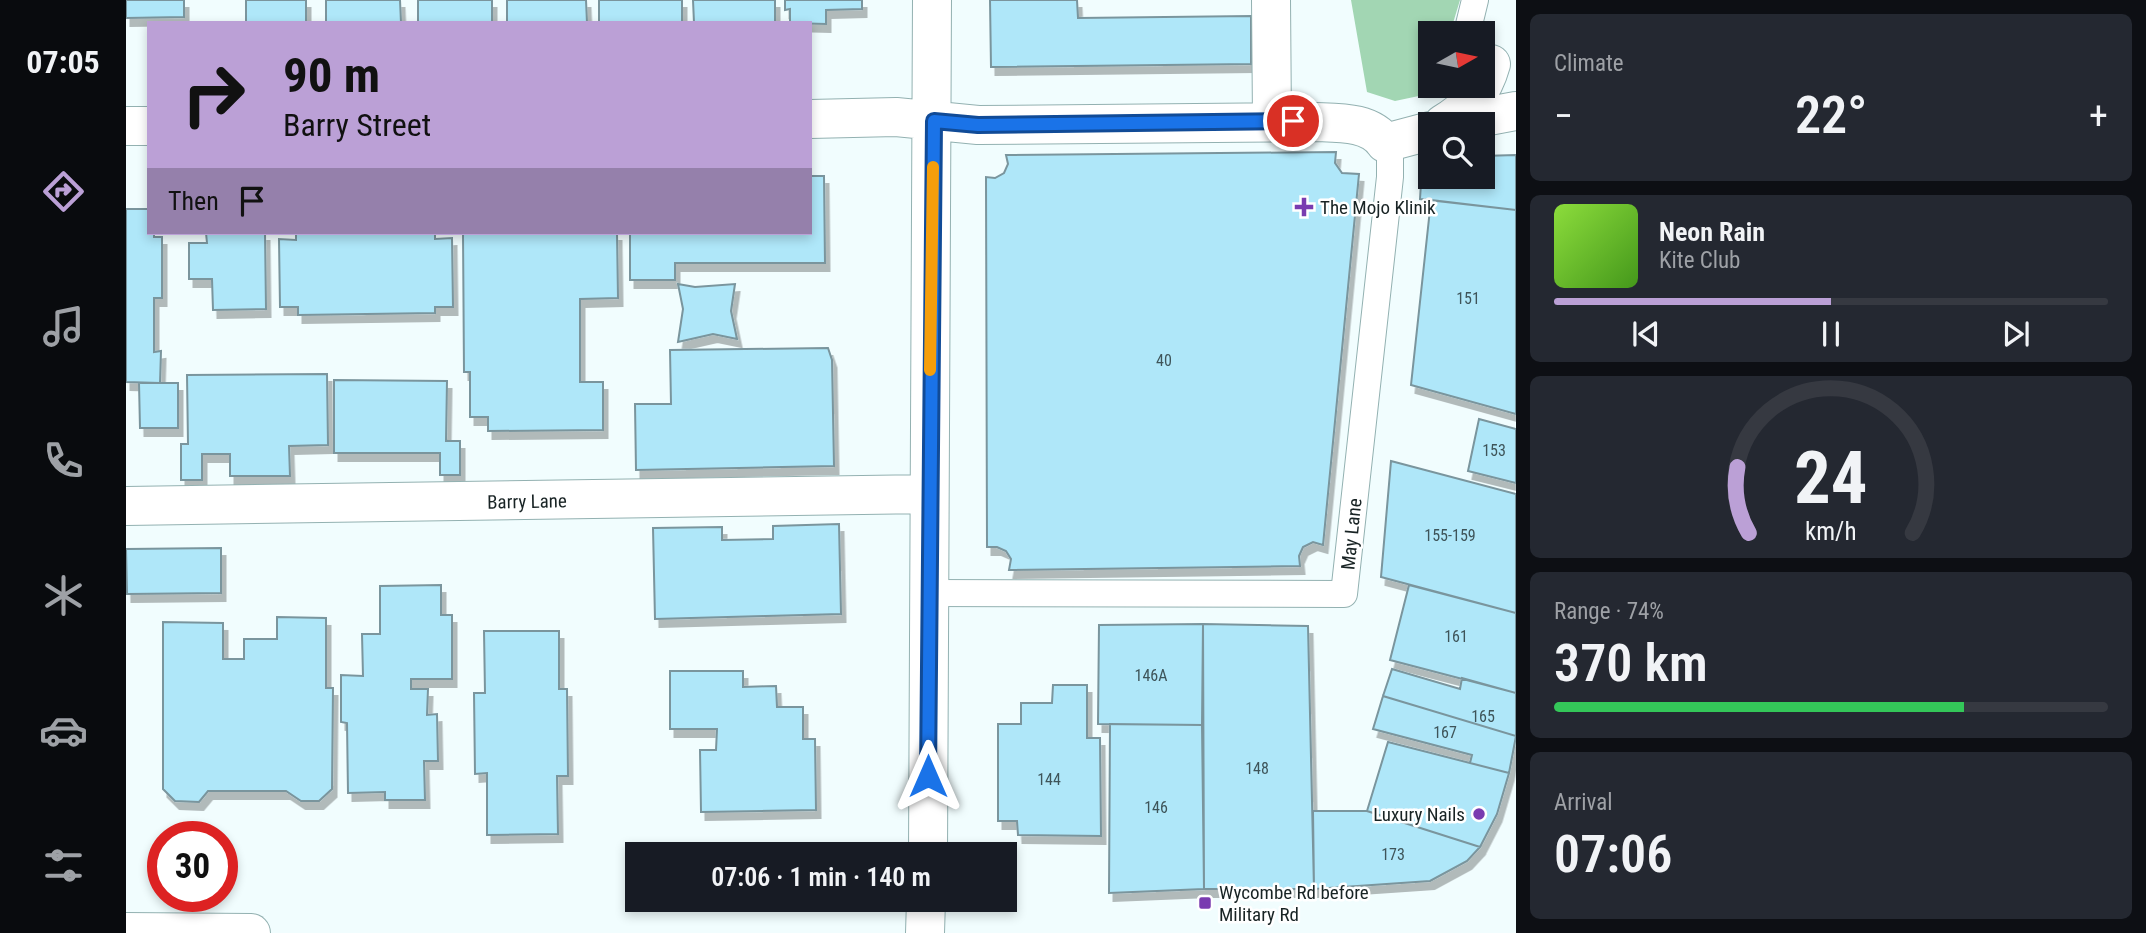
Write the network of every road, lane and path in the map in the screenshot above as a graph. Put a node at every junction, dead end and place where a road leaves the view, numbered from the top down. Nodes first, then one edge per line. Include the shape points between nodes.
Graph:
1 (932, 0) edge
2 (1271, 0) edge
3 (1475, 0) edge
4 (1470, 21) edge
5 (1476, 98) edge
6 (1516, 111) edge
7 (1461, 112) edge
8 (1495, 115) edge
9 (812, 119) edge
10 (934, 121) junction
11 (1272, 121) junction
12 (126, 126) edge
13 (147, 126) edge
14 (1418, 134) edge
15 (1385, 143) junction
16 (929, 494) junction
17 (126, 506) edge
18 (927, 593) junction
19 (928, 842) edge
20 (926, 912) edge
21 (126, 932) edge
22 (206, 932) edge
23 (251, 933) edge
24 (925, 933) edge

1 - 10 street
2 - 11 street
3 - 4 lane
5 - 7 street
6 - 8 street
9 - 10 street
10 - 11 street via 978,125
10 - 16 street
11 - 15 street via 1356,125 1371,130
12 - 13 street
14 - 15 street
15 - 18 lane, May Lane via 1390,177 1344,594
16 - 17 street, Barry Lane
16 - 18 street
18 - 19 street
20 - 24 street
21 - 22 street
22 - 23 street

